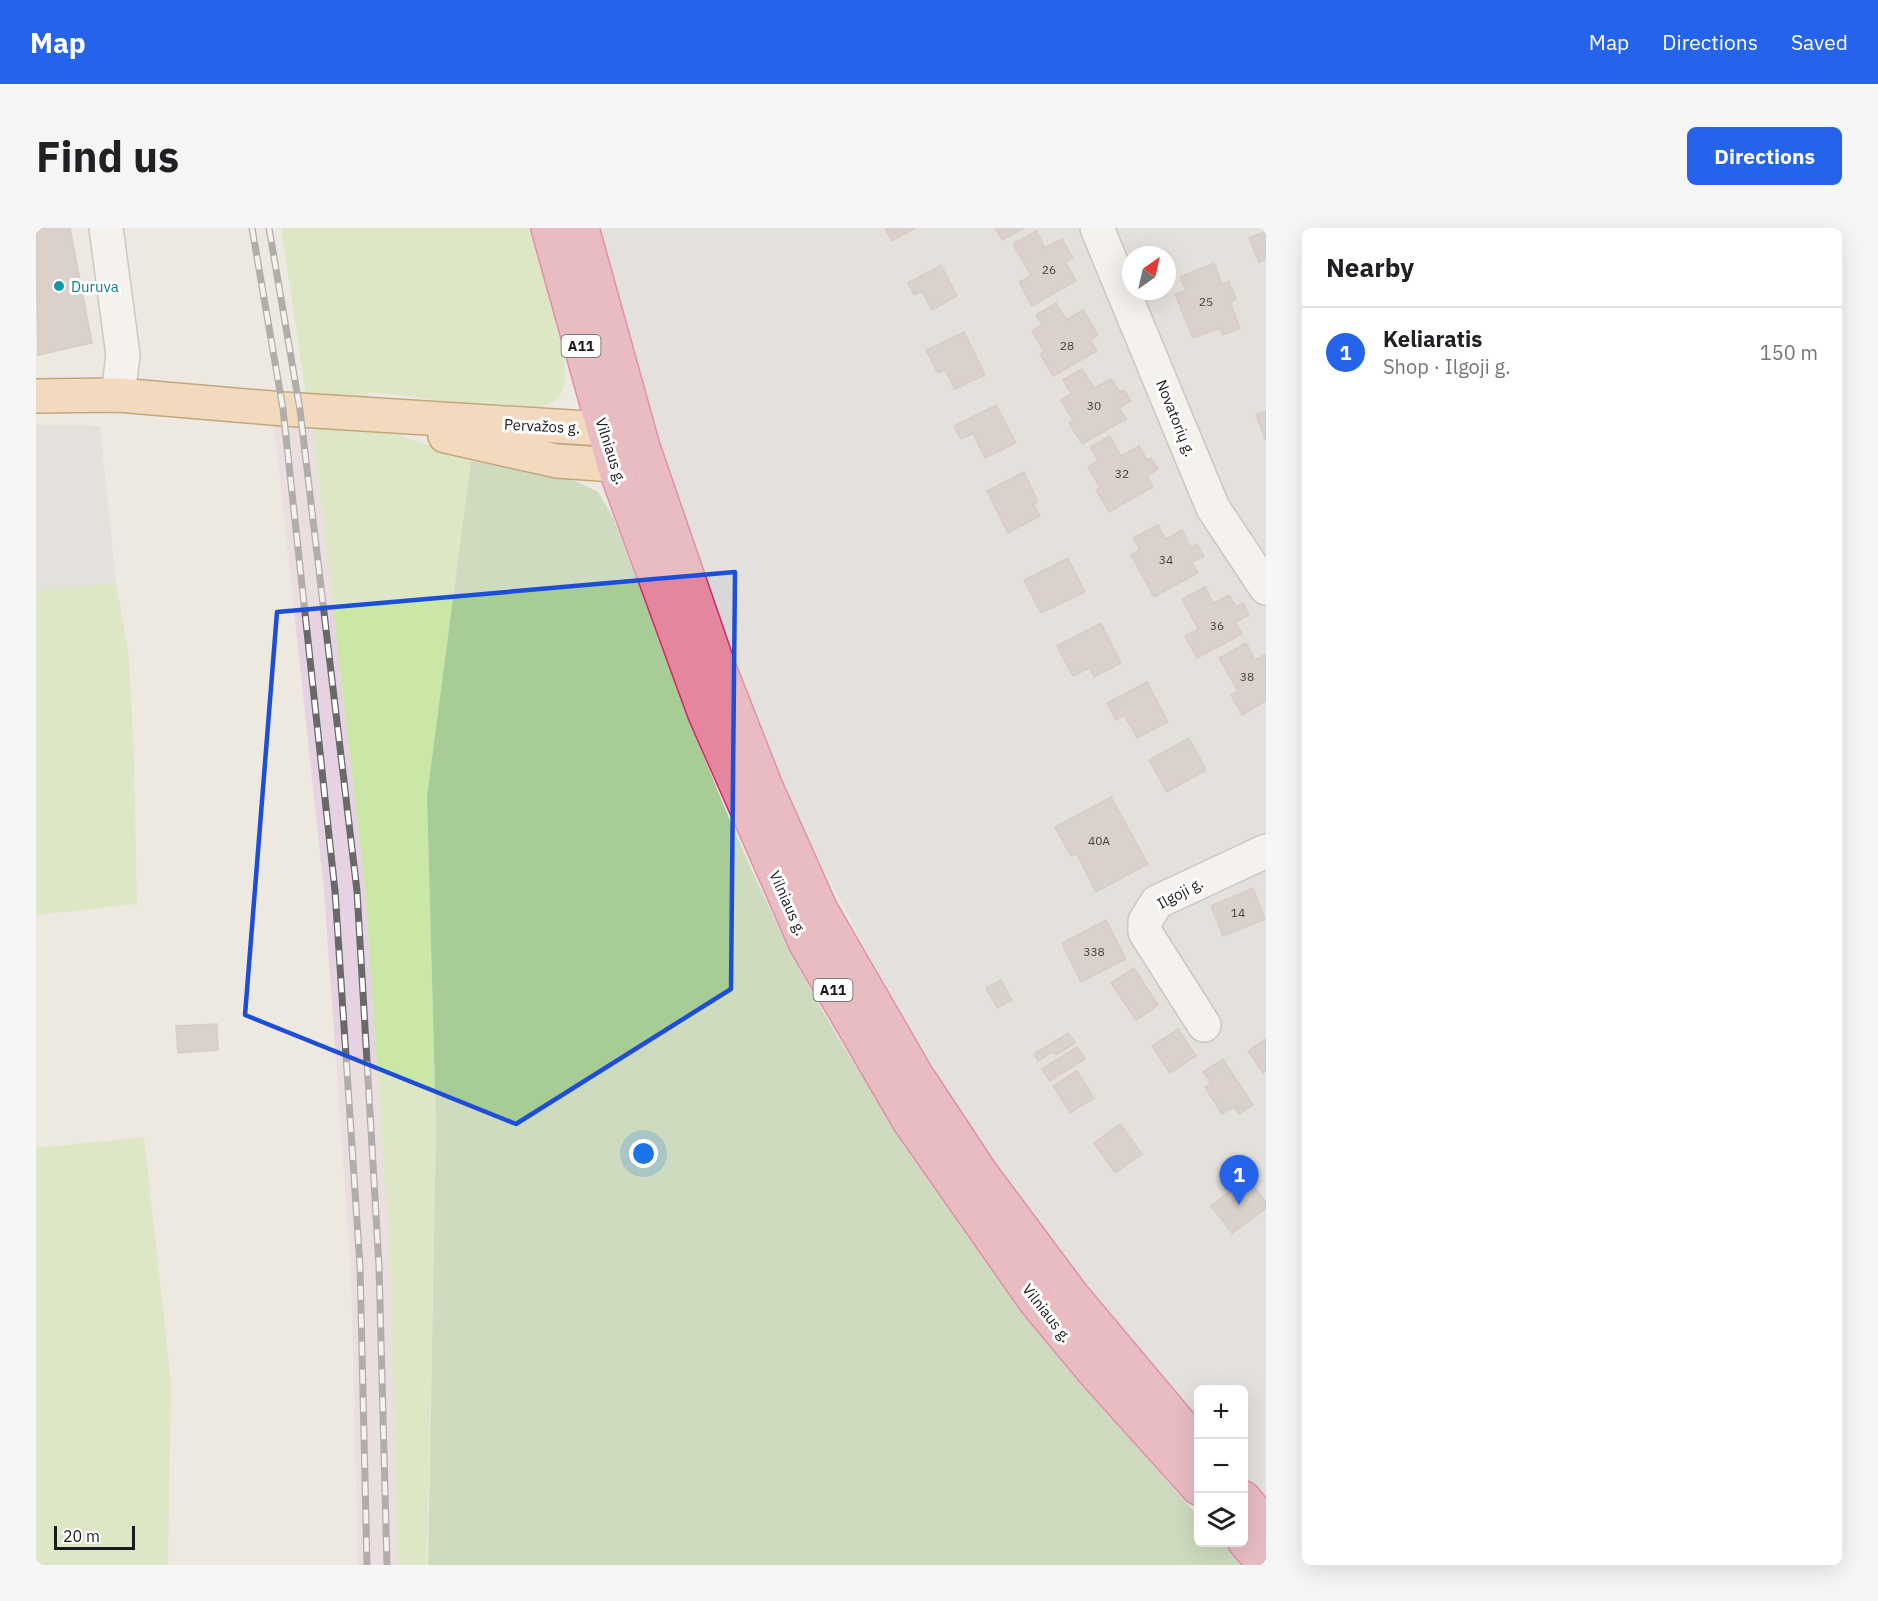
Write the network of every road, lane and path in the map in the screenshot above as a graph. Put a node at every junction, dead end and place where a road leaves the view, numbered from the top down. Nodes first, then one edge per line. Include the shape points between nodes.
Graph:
1 (106, 228) edge
2 (548, 228) edge
3 (582, 228) edge
4 (1110, 232) edge
5 (118, 395) junction
6 (36, 396) edge
7 (356, 414) junction
8 (603, 429) junction
9 (643, 447) junction
10 (614, 465) junction
11 (1266, 588) edge
12 (1266, 851) edge
13 (1204, 1025) dead end
14 (1194, 1440) edge
15 (1194, 1484) edge
16 (1248, 1503) edge
17 (1266, 1524) edge
18 (1248, 1545) edge
19 (1264, 1565) edge

1 - 5 street via 123,355
2 - 8 highway, Vilniaus g. / A11
3 - 9 highway, Vilniaus g. / A11
4 - 11 street, Novatorių g. via 1213,508
5 - 6 main road, Pervažos g.
5 - 7 main road, Pervažos g.
7 - 8 main road, Pervažos g.
7 - 10 main road, Pervažos g. via 557,461
8 - 9 main road, Pervažos g.
8 - 10 highway, Vilniaus g. / A11
9 - 10 main road
9 - 14 highway, Vilniaus g. / A11 via 718,665 766,787 821,910 917,1076 981,1173 1072,1295
10 - 15 highway, Vilniaus g. / A11 via 705,714 806,944 909,1121 1035,1301
12 - 13 street, Ilgoji g. via 1157,902 1144,921 1145,932
16 - 17 highway
18 - 19 highway

